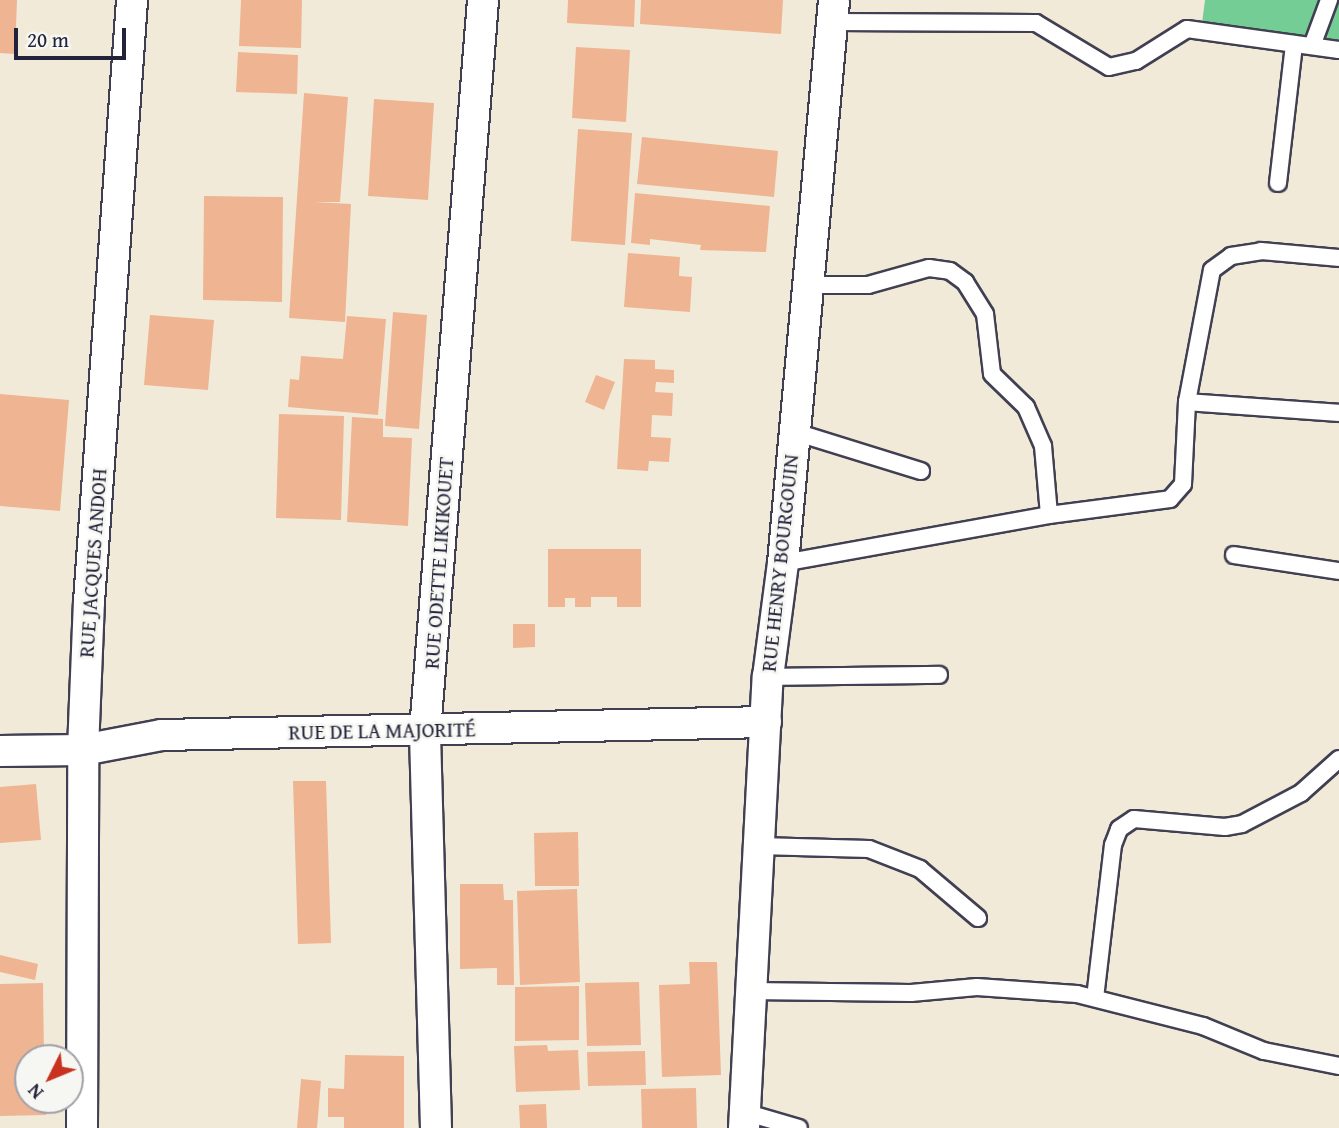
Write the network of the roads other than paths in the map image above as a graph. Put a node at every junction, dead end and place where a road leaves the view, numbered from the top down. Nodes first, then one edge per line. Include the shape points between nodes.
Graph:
1 (132, 0) edge
2 (483, 0) edge
3 (1329, 0) edge
4 (834, 11) edge
5 (1294, 44) junction
6 (1312, 46) junction
7 (1339, 50) edge
8 (1278, 183) dead end
9 (1339, 258) edge
10 (808, 285) junction
11 (1187, 402) junction
12 (1339, 413) edge
13 (795, 432) junction
14 (921, 471) dead end
15 (1049, 515) junction
16 (1234, 555) dead end
17 (783, 564) junction
18 (1339, 571) edge
19 (939, 676) dead end
20 (768, 677) junction
21 (766, 722) junction
22 (425, 731) junction
23 (83, 750) junction
24 (0, 751) edge
25 (1339, 759) edge
26 (759, 846) junction
27 (978, 918) dead end
28 (750, 991) junction
29 (1095, 998) junction
30 (1339, 1066) edge
31 (744, 1120) edge
32 (82, 1128) edge
33 (436, 1128) edge
34 (799, 1128) edge

1 - 23 street, RUE JACQUES ANDOH via 90,588
2 - 22 street, RUE ODETTE LIKIKOUET
3 - 6 lane
4 - 5 lane via 1036,23 1109,68 1136,61 1187,29
4 - 10 street, RUE HENRY BOURGOUIN
5 - 6 lane
5 - 8 lane
6 - 7 lane
9 - 11 lane via 1261,251 1231,256 1212,270
10 - 13 street, RUE HENRY BOURGOUIN
10 - 15 lane via 868,285 929,268 950,271 965,282 985,314 992,374 1026,407 1043,446
11 - 12 lane
11 - 15 lane via 1183,484 1170,499
13 - 14 lane
13 - 17 street, RUE HENRY BOURGOUIN
15 - 17 lane
16 - 18 lane
17 - 20 street, RUE HENRY BOURGOUIN
19 - 20 lane
20 - 21 street, RUE HENRY BOURGOUIN
21 - 22 street, RUE DE LA MAJORITÉ
21 - 26 street, RUE HENRY BOURGOUIN
22 - 23 street, RUE DE LA MAJORITÉ via 162,736
22 - 33 street, RUE ODETTE LIKIKOUET
23 - 24 street, RUE DE LA MAJORITÉ
23 - 32 street, RUE JACQUES ANDOH
25 - 29 lane via 1301,793 1242,824 1225,827 1134,819 1119,829 1113,845
26 - 27 lane via 869,849 920,869
26 - 28 street, RUE HENRY BOURGOUIN
28 - 29 lane via 911,993 977,987
28 - 31 street, RUE HENRY BOURGOUIN
29 - 30 lane via 1203,1026 1264,1051
31 - 34 lane

